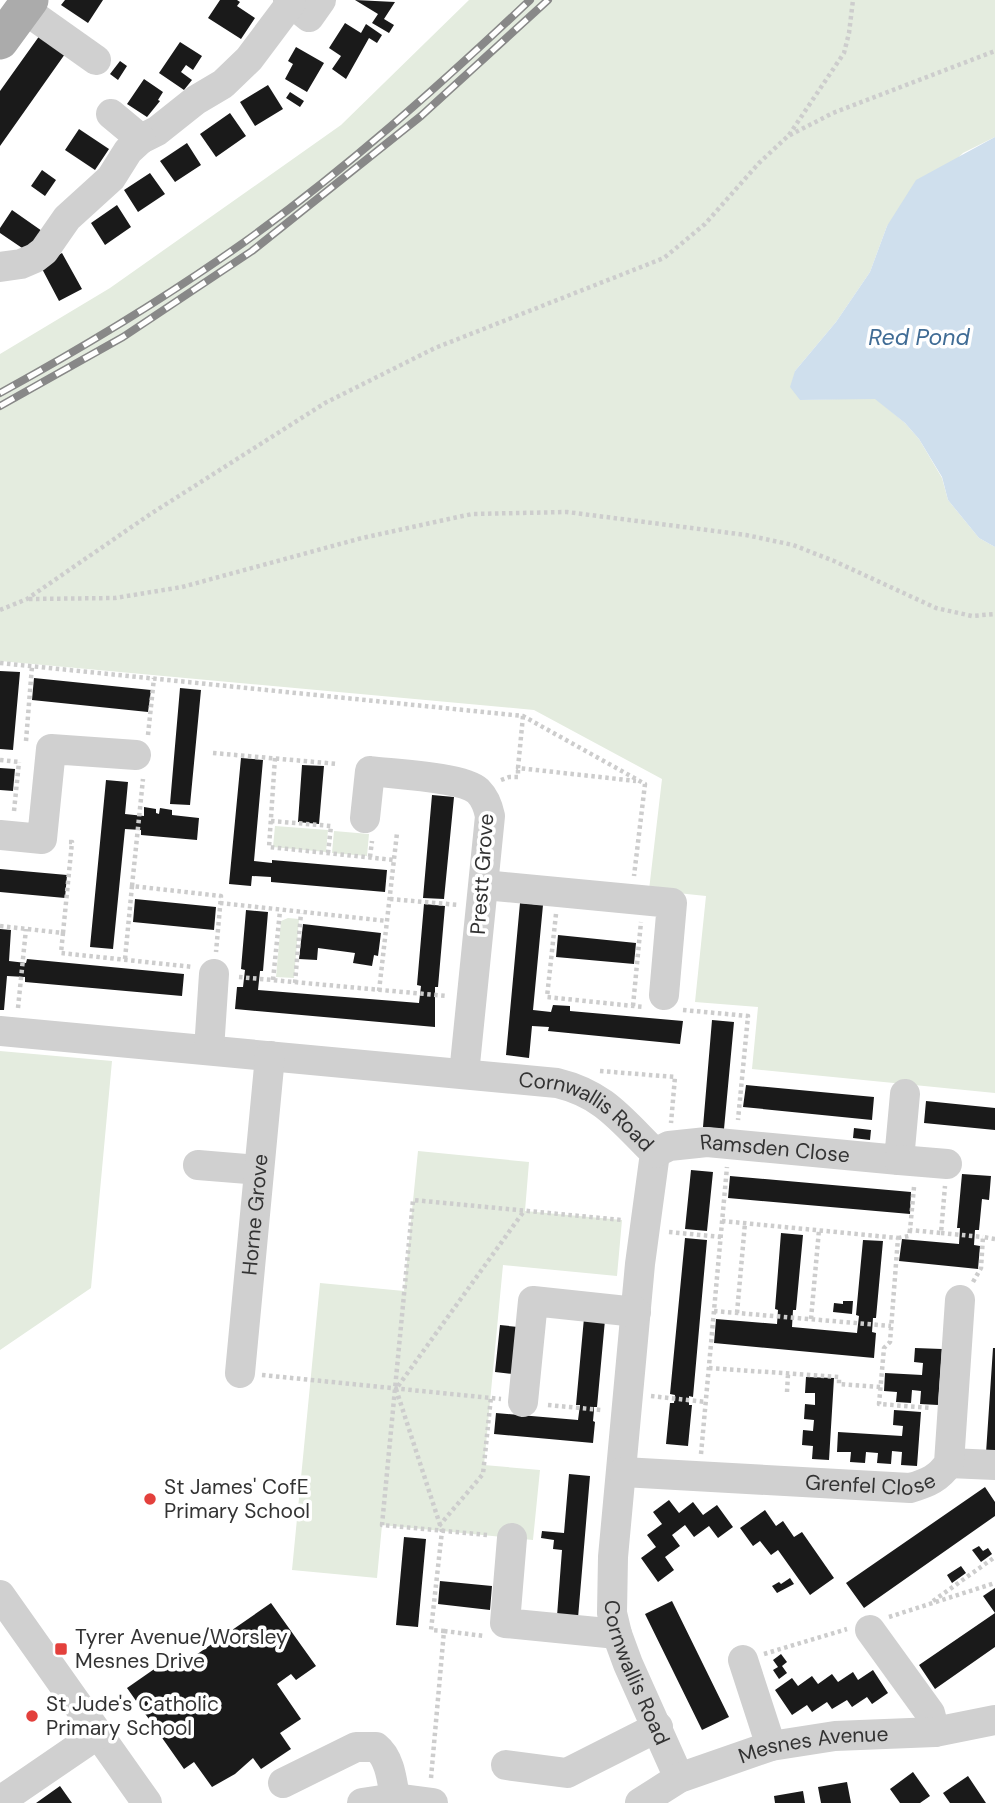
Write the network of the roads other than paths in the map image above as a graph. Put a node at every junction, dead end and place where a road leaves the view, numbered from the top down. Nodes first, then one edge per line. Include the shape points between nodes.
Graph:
1 (27, 4) edge
2 (302, 5) edge
3 (0, 41) edge
4 (96, 60) dead end
5 (111, 114) dead end
6 (141, 139) junction
7 (0, 267) edge
8 (136, 755) dead end
9 (365, 818) dead end
10 (6, 836) edge
11 (483, 896) junction
12 (214, 974) road end
13 (664, 995) dead end
14 (8, 1032) edge
15 (209, 1050) junction
16 (270, 1056) junction
17 (464, 1074) junction
18 (905, 1094) dead end
19 (662, 1150) junction
20 (908, 1160) junction
21 (947, 1164) road end
22 (198, 1165) dead end
23 (259, 1170) junction
24 (960, 1300) road end
25 (636, 1312) junction
26 (240, 1373) road end
27 (523, 1402) road end
28 (949, 1463) junction
29 (995, 1465) edge
30 (623, 1472) junction
31 (512, 1538) road end
32 (0, 1595) edge
33 (870, 1630) dead end
34 (617, 1634) junction
35 (743, 1660) dead end
36 (995, 1720) edge
37 (658, 1727) junction
38 (934, 1732) junction
39 (98, 1734) junction
40 (771, 1746) junction
41 (506, 1765) dead end
42 (679, 1778) junction
43 (283, 1783) dead end
44 (395, 1798) junction
45 (0, 1801) edge
46 (430, 1802) edge
47 (147, 1803) edge
48 (362, 1803) edge
49 (640, 1803) edge

1 - 3 main road
1 - 4 street
2 - 6 street via 223,84
5 - 6 street
6 - 7 street via 111,178 66,218 44,251 21,264
8 - 10 street via 51,749 41,839
9 - 11 street, Prestt Grove via 370,771 472,786 484,798 490,816
11 - 13 street via 672,903
11 - 17 street, Prestt Grove
12 - 15 street
14 - 15 street, Cornwallis Road
15 - 16 street, Cornwallis Road
16 - 17 street, Cornwallis Road
16 - 23 street, Horne Grove
17 - 19 street, Cornwallis Road via 578,1088
18 - 20 street
19 - 20 street, Ramsden Close via 707,1142
19 - 25 street, Cornwallis Road via 645,1226
20 - 21 street, Ramsden Close
22 - 23 street
23 - 26 street, Horne Grove
24 - 28 street, Grenfel Close
25 - 27 street via 533,1301
25 - 30 street, Cornwallis Road
28 - 29 street
28 - 30 street, Grenfel Close via 926,1484 910,1488
30 - 34 street, Cornwallis Road via 612,1592
31 - 34 street via 505,1623
32 - 39 street
33 - 38 street via 930,1713
34 - 37 street, Cornwallis Road
35 - 40 street
36 - 38 street, Mesnes Avenue
37 - 41 street via 567,1773
37 - 42 street, Cornwallis Road
38 - 40 street, Mesnes Avenue via 835,1736
39 - 45 street
39 - 47 street
40 - 42 street, Mesnes Avenue
42 - 49 street, Mesnes Avenue
43 - 44 street via 356,1747 376,1747 383,1753
44 - 46 street
44 - 48 street

